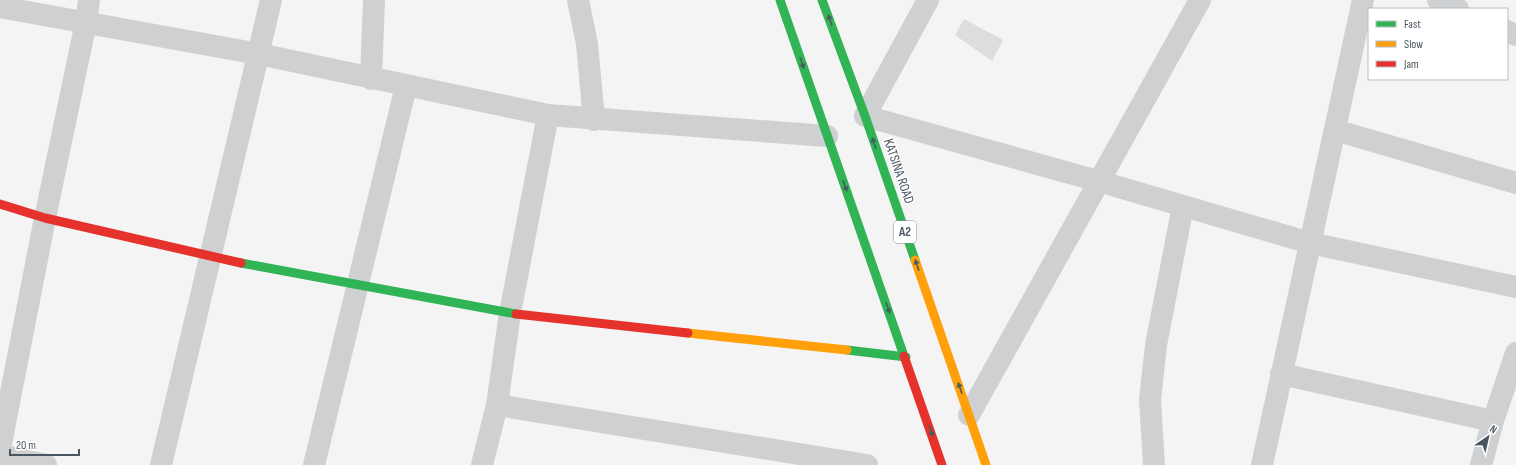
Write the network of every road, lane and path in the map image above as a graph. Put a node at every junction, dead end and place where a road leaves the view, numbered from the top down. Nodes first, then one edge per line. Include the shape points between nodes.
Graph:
1 (89, 0) edge
2 (271, 0) edge
3 (374, 0) edge
4 (578, 0) edge
5 (780, 0) edge
6 (822, 0) edge
7 (928, 0) edge
8 (1200, 0) edge
9 (1363, 0) edge
10 (1438, 0) edge
11 (0, 7) edge
12 (1456, 8) edge
13 (86, 22) junction
14 (259, 54) junction
15 (371, 79) junction
16 (406, 86) junction
17 (548, 115) junction
18 (865, 116) junction
19 (594, 120) junction
20 (1335, 130) junction
21 (827, 136) junction
22 (1098, 181) junction
23 (1516, 183) edge
24 (0, 204) edge
25 (1182, 206) junction
26 (45, 218) junction
27 (1310, 243) junction
28 (212, 257) junction
29 (357, 284) junction
30 (1516, 287) edge
31 (510, 313) junction
32 (1516, 353) edge
33 (906, 357) junction
34 (1281, 374) junction
35 (497, 405) junction
36 (969, 416) junction
37 (1493, 421) junction
38 (0, 449) edge
39 (0, 455) edge
40 (860, 464) edge
41 (46, 465) edge
42 (161, 465) edge
43 (314, 465) edge
44 (482, 465) edge
45 (942, 465) edge
46 (986, 465) edge
47 (1154, 465) edge
48 (1262, 465) edge
49 (1481, 465) edge

1 - 13 street
2 - 14 street
3 - 15 street
4 - 19 street via 587,44
5 -> 21 main road
18 -> 6 main road, KATSINA ROAD / A2
7 - 18 street
8 - 22 street
9 - 20 street
10 - 12 street
11 - 13 street
13 - 14 street
13 - 26 street
14 - 15 street
14 - 28 street
15 - 16 street
16 - 17 street
16 - 29 street
17 - 19 street
17 - 31 street
18 - 22 street
36 -> 18 main road, KATSINA ROAD / A2
19 - 21 street
20 - 23 street
20 - 27 street
21 -> 33 main road
22 - 25 street
22 - 36 street
24 - 26 main road
25 - 27 street
25 - 47 street via 1156,345 1150,400
26 - 28 main road
26 - 38 street
27 - 30 street
27 - 34 street
28 - 29 main road
28 - 42 street
29 - 31 main road
29 - 43 street
31 - 33 main road
31 - 35 street
32 - 37 street
33 -> 45 main road
34 - 37 street
34 - 48 street
35 - 40 street
35 - 44 street
36 - 46 main road, KATSINA ROAD / A2
37 - 49 street
39 - 41 street

